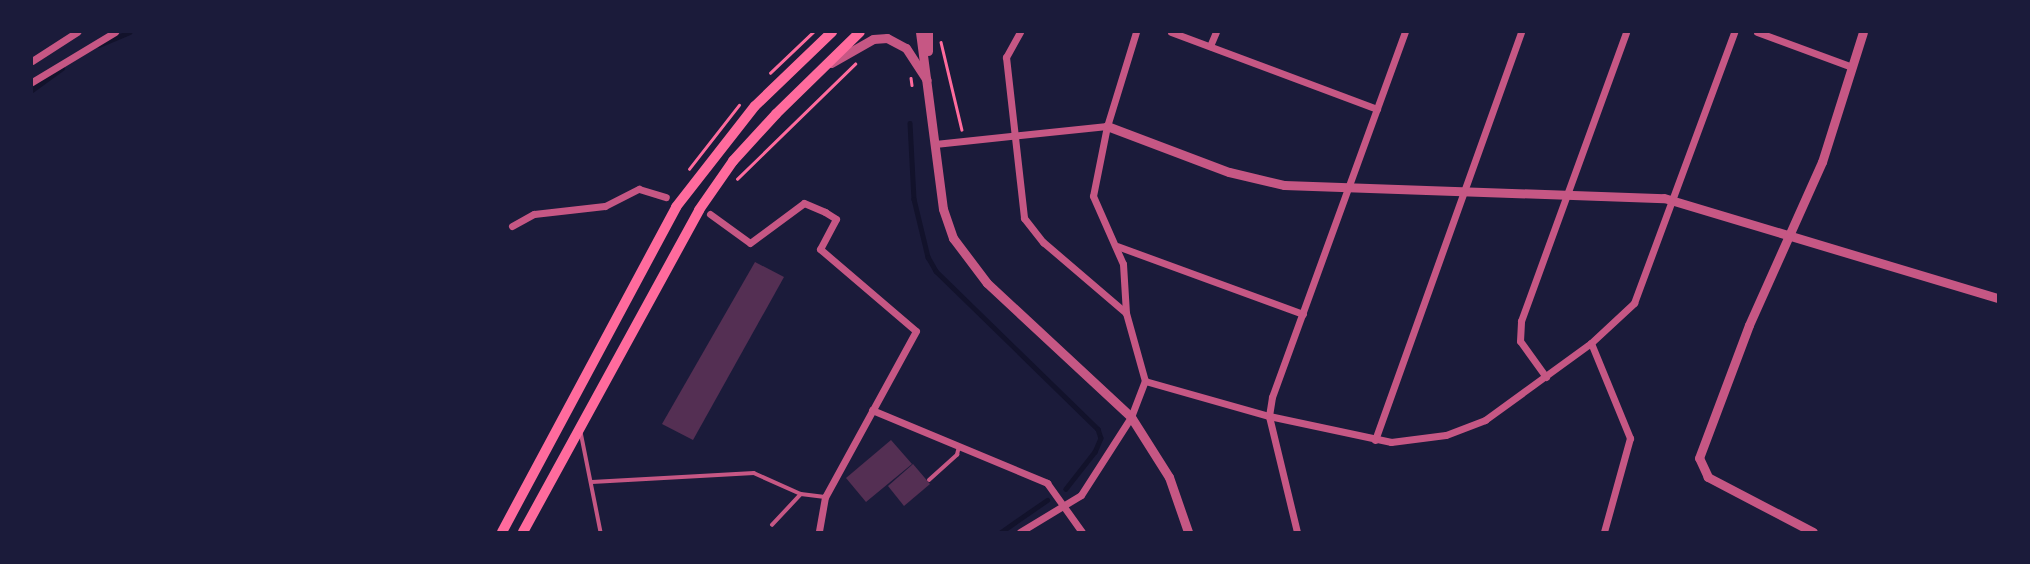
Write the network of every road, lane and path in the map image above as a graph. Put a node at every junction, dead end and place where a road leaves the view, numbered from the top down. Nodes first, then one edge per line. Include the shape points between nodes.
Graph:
1 (77, 32) edge
2 (115, 32) edge
3 (832, 32) edge
4 (860, 32) edge
5 (920, 32) edge
6 (928, 32) edge
7 (940, 32) edge
8 (1020, 32) edge
9 (1136, 32) edge
10 (1171, 32) edge
11 (1216, 32) edge
12 (1405, 32) edge
13 (1521, 32) edge
14 (1626, 32) edge
15 (1734, 32) edge
16 (1757, 32) edge
17 (1863, 32) edge
18 (1210, 46) junction
19 (859, 60) dead end
20 (32, 61) edge
21 (1852, 67) junction
22 (818, 71) junction
23 (910, 75) dead end
24 (32, 82) edge
25 (929, 84) junction
26 (912, 86) dead end
27 (1377, 109) junction
28 (1107, 126) junction
29 (969, 134) dead end
30 (1013, 138) junction
31 (935, 144) junction
32 (729, 188) dead end
33 (1348, 188) junction
34 (1464, 191) junction
35 (1567, 193) junction
36 (666, 197) dead end
37 (1672, 201) junction
38 (710, 214) dead end
39 (512, 226) dead end
40 (1789, 236) junction
41 (1117, 246) junction
42 (1998, 298) edge
43 (1126, 313) junction
44 (1303, 314) junction
45 (1591, 343) junction
46 (1546, 377) junction
47 (1145, 382) junction
48 (872, 410) junction
49 (1269, 416) junction
50 (1131, 417) junction
51 (580, 425) junction
52 (1376, 440) junction
53 (959, 446) junction
54 (929, 480) dead end
55 (592, 482) junction
56 (801, 494) junction
57 (825, 497) junction
58 (1067, 506) junction
59 (772, 525) dead end
60 (502, 533) edge
61 (523, 533) edge
62 (601, 533) edge
63 (818, 533) edge
64 (1020, 533) edge
65 (1082, 533) edge
66 (1188, 533) edge
67 (1297, 533) edge
68 (1604, 533) edge
69 (1813, 533) edge

1 - 20 street
2 - 24 street
3 - 60 main road via 755,106 676,207
4 - 22 main road
5 - 25 street
6 - 25 street
7 - 29 path via 959,127
8 - 30 street via 1006,57
9 - 28 street
10 - 18 street
11 - 18 street
12 - 27 street
13 - 34 street
14 - 35 street
15 - 37 street
16 - 21 street
17 - 21 street
18 - 27 street
19 - 32 path
21 - 40 street via 1822,162
22 - 25 street via 873,38 887,38 906,48
22 - 51 main road via 733,162 699,210
23 - 26 path
25 - 31 street
27 - 33 street
28 - 30 street
28 - 33 street via 1265,182
28 - 41 street via 1093,195
30 - 31 street
30 - 43 street via 1022,206 1031,229
31 - 50 street via 946,224 966,260
33 - 34 street
33 - 44 street
34 - 35 street
34 - 52 street
35 - 37 street via 1642,195
35 - 46 street via 1519,333
36 - 39 street via 639,189 605,206 534,214
37 - 40 street
37 - 45 street via 1634,303
38 - 48 street via 750,243 804,203 836,219 820,248 916,331
40 - 42 street
40 - 69 street via 1733,363 1699,458 1708,477
41 - 43 street via 1126,285
41 - 44 street
43 - 47 street
44 - 49 street
45 - 46 street
45 - 68 street via 1630,438
46 - 52 street via 1485,420 1464,429 1414,442
47 - 49 street
47 - 50 street
48 - 53 street
48 - 57 street
49 - 52 street
49 - 67 street
50 - 58 street via 1092,481
50 - 66 street via 1170,477
51 - 55 lane
51 - 61 main road
53 - 54 lane via 957,456
53 - 58 street via 1047,483
55 - 56 lane via 754,473
55 - 62 lane
56 - 57 lane
56 - 59 lane
57 - 63 street
58 - 64 street
58 - 65 street

